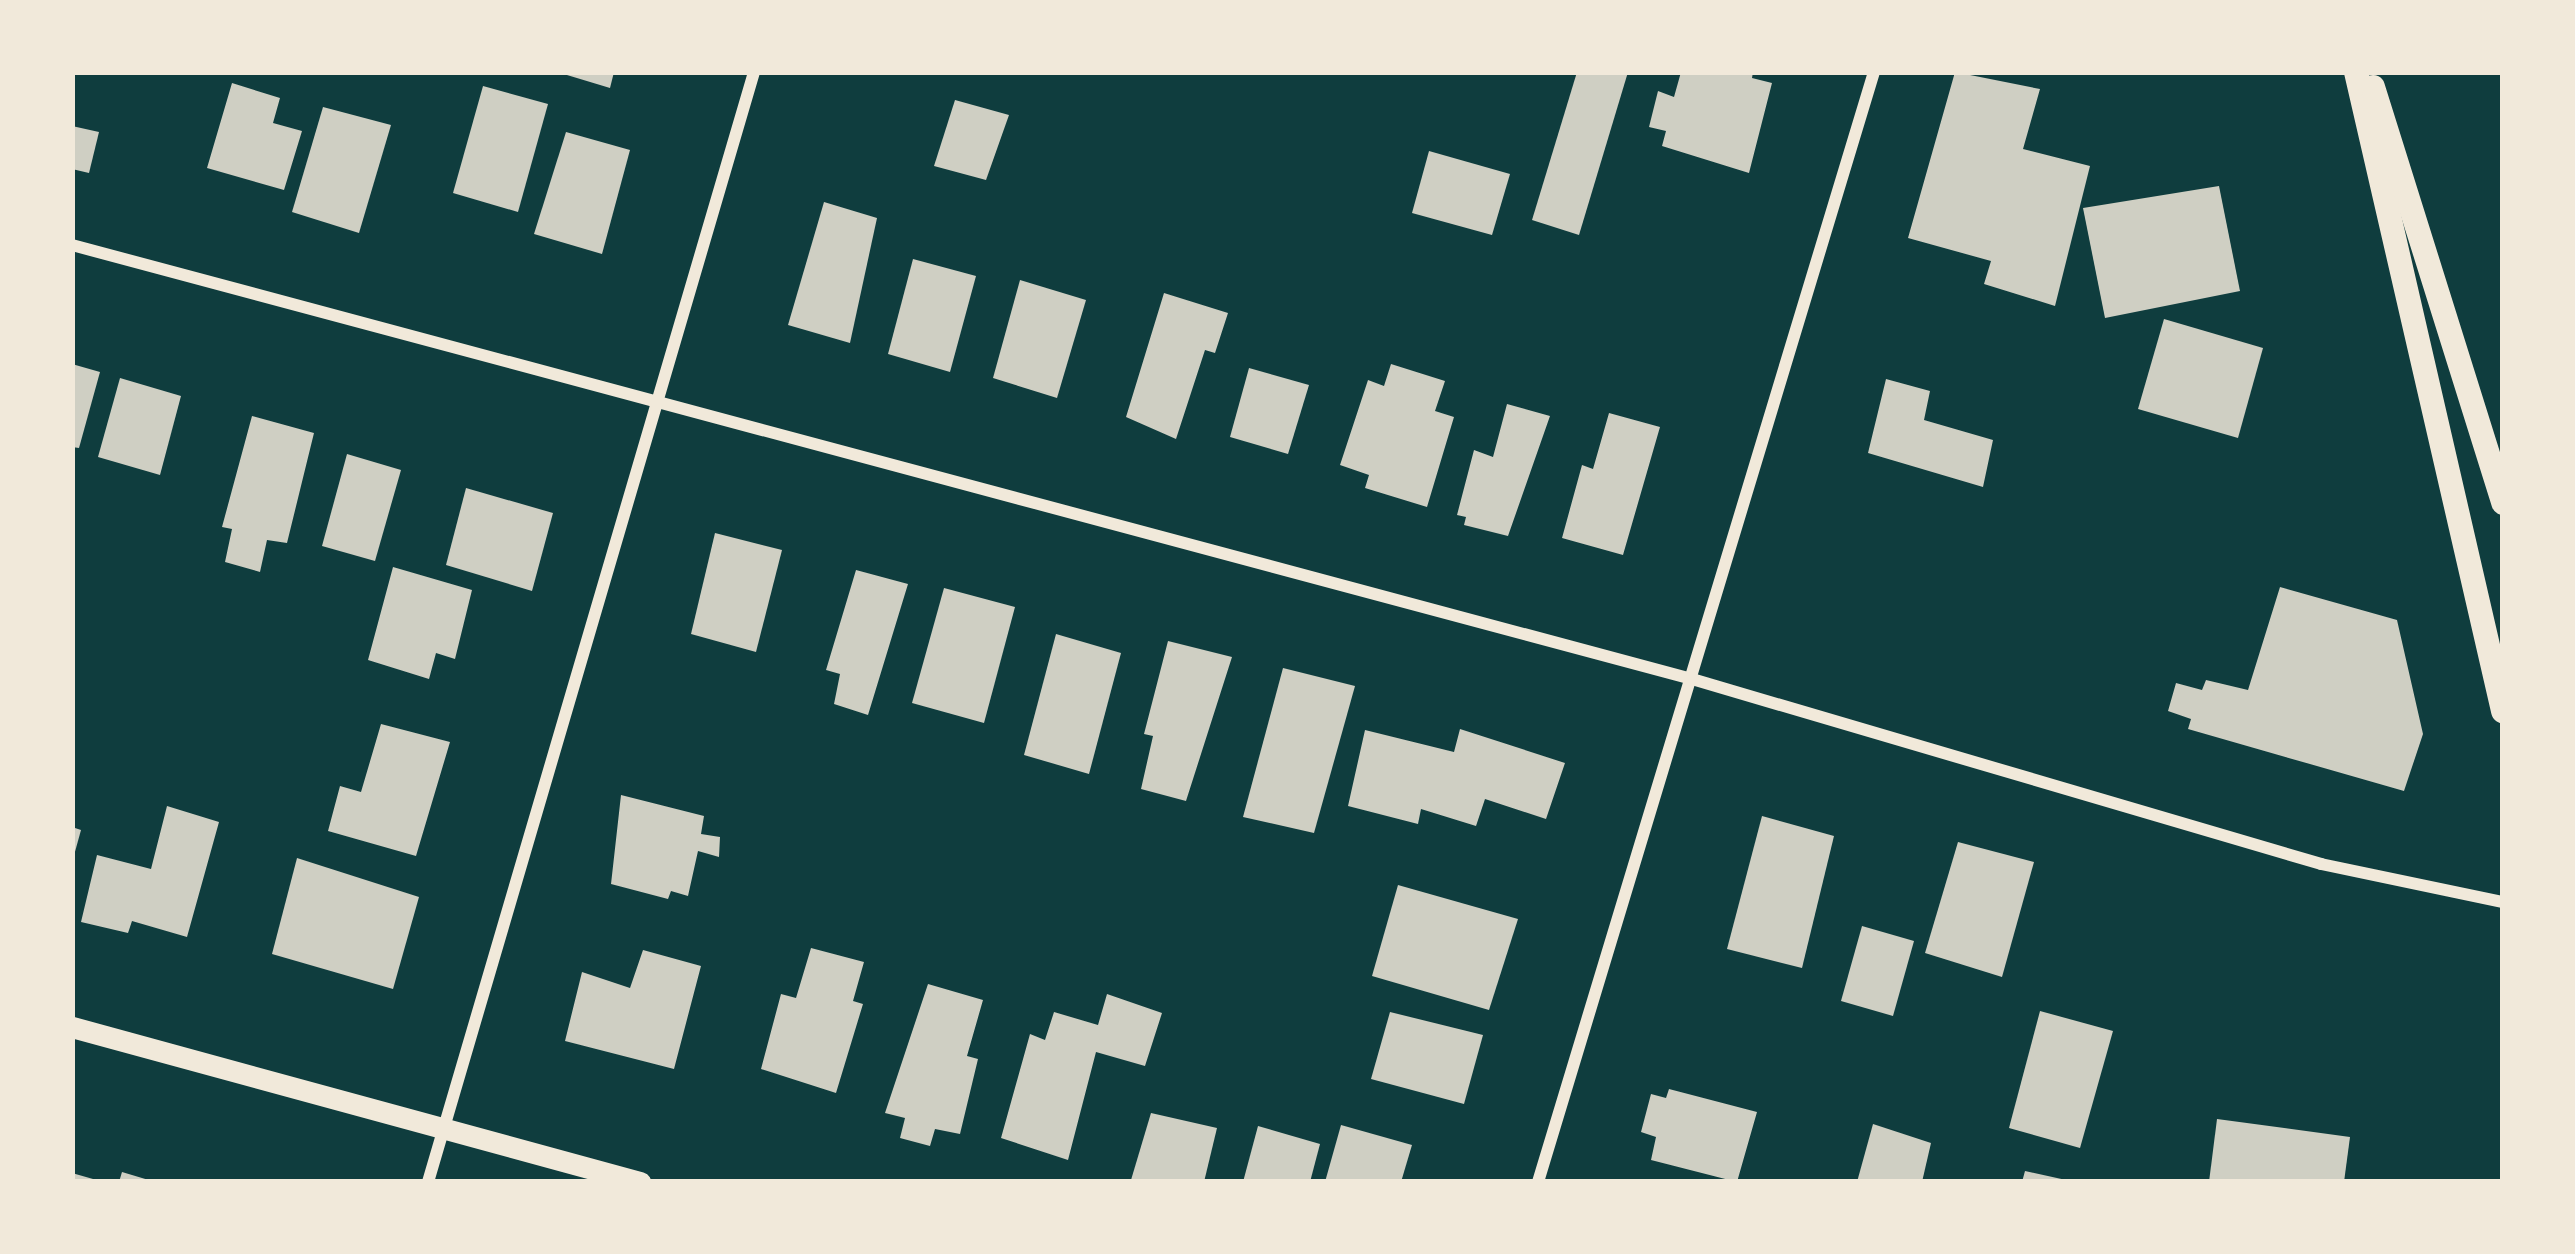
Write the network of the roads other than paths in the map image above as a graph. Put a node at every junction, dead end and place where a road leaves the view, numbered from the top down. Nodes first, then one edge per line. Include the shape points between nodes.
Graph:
1 (754, 72) edge
2 (1874, 72) edge
3 (2356, 72) edge
4 (2367, 72) edge
5 (72, 245) edge
6 (658, 405) junction
7 (2503, 503) edge
8 (1692, 679) junction
9 (2503, 711) edge
10 (2503, 902) edge
11 (72, 1027) edge
12 (444, 1128) junction
13 (428, 1182) edge
14 (640, 1182) edge
15 (1538, 1182) edge

1 - 6 street
2 - 8 street
3 - 9 main road
4 - 7 main road
5 - 6 street
6 - 8 street
6 - 12 street
8 - 10 street via 2188,828
8 - 15 street
11 - 12 street
12 - 13 street
12 - 14 street

